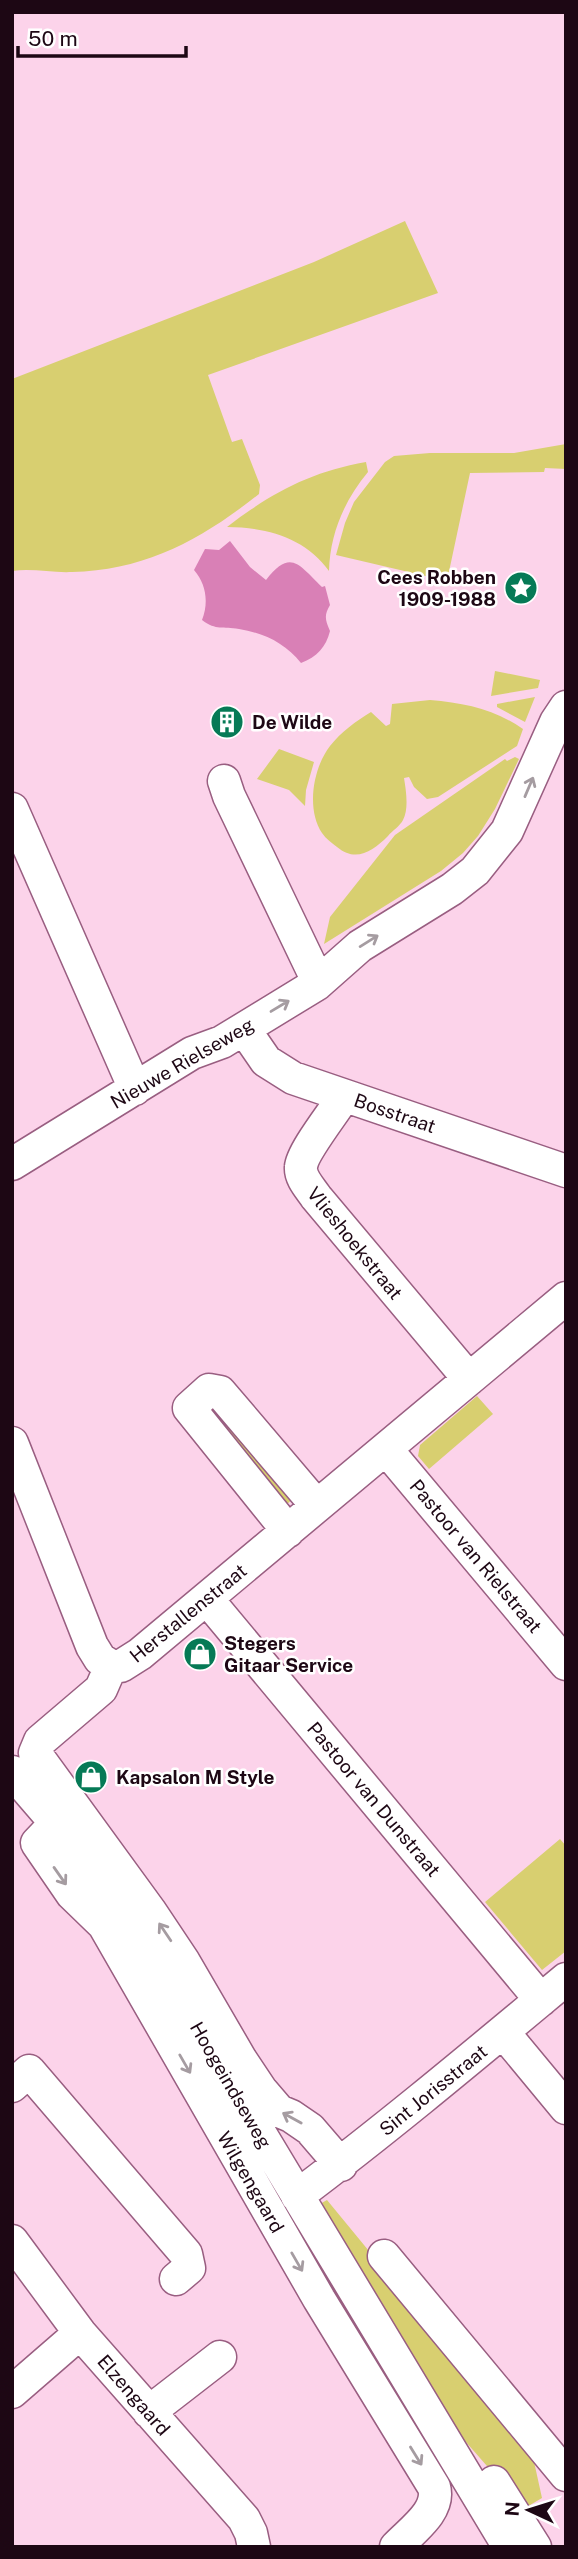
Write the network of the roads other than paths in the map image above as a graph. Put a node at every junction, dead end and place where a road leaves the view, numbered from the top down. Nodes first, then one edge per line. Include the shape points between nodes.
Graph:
1 (566, 707) edge
2 (225, 780) dead end
3 (12, 809) edge
4 (317, 984) junction
5 (244, 1029) junction
6 (135, 1089) junction
7 (344, 1096) junction
8 (12, 1164) edge
9 (566, 1171) edge
10 (566, 1298) edge
11 (469, 1379) junction
12 (12, 1443) edge
13 (386, 1449) junction
14 (317, 1506) junction
15 (288, 1531) junction
16 (207, 1599) junction
17 (566, 1664) edge
18 (111, 1666) junction
19 (23, 1763) edge
20 (57, 1823) junction
21 (566, 1979) edge
22 (541, 2000) junction
23 (503, 2032) junction
24 (12, 2086) edge
25 (566, 2108) edge
26 (341, 2165) junction
27 (297, 2196) junction
28 (12, 2241) edge
29 (384, 2256) dead end
30 (176, 2278) dead end
31 (80, 2333) junction
32 (220, 2357) dead end
33 (12, 2392) edge
34 (149, 2412) junction
35 (428, 2413) junction
36 (566, 2475) edge
37 (254, 2547) edge
38 (396, 2547) edge
39 (509, 2547) edge
40 (535, 2547) edge

4 -> 1 street, Nieuwe Rielseweg via 360,946 452,890 493,852 522,803
2 - 4 street
3 - 6 street
5 -> 4 street, Nieuwe Rielseweg
5 - 6 street, Nieuwe Rielseweg
5 - 7 street, Bosstraat via 276,1070
6 - 8 street, Nieuwe Rielseweg
7 - 9 street, Bosstraat
7 - 11 street, Vlieshoekstraat via 304,1156 303,1178
10 - 11 street, Herstallenstraat
11 - 13 street, Herstallenstraat
12 - 18 street via 92,1646
13 - 14 street, Herstallenstraat
13 - 17 street, Pastoor van Rielstraat
14 - 15 street, Herstallenstraat
14 - 15 street via 220,1392 209,1390 189,1408
15 - 16 street, Herstallenstraat
16 - 18 street, Herstallenstraat via 132,1660
16 - 22 street, Pastoor van Dunstraat
18 - 19 street, Herstallenstraat via 101,1689 40,1741
19 - 20 street, Hoogeindseweg
26 -> 19 street, Hoogeindseweg via 310,2129 279,2111 261,2090 150,1911
20 - 27 street, Hoogeindseweg via 143,1939
20 -> 38 street, Wilgengaard via 37,1843 72,1894 104,1925 319,2299 434,2487 432,2508
21 - 22 street, Sint Jorisstraat
22 - 23 street, Sint Jorisstraat
23 - 25 street
23 - 26 street, Sint Jorisstraat
24 - 30 street via 29,2071 186,2254 189,2268
26 - 27 street, Sint Jorisstraat
27 - 35 street, Hoogeindseweg
28 - 31 street, Elzengaard
29 - 36 street
31 - 33 street
31 - 34 street, Elzengaard
32 - 34 street
34 - 37 street, Elzengaard via 244,2519
35 - 39 street, Hoogeindseweg
35 - 40 street, Hoogeindseweg via 497,2486

